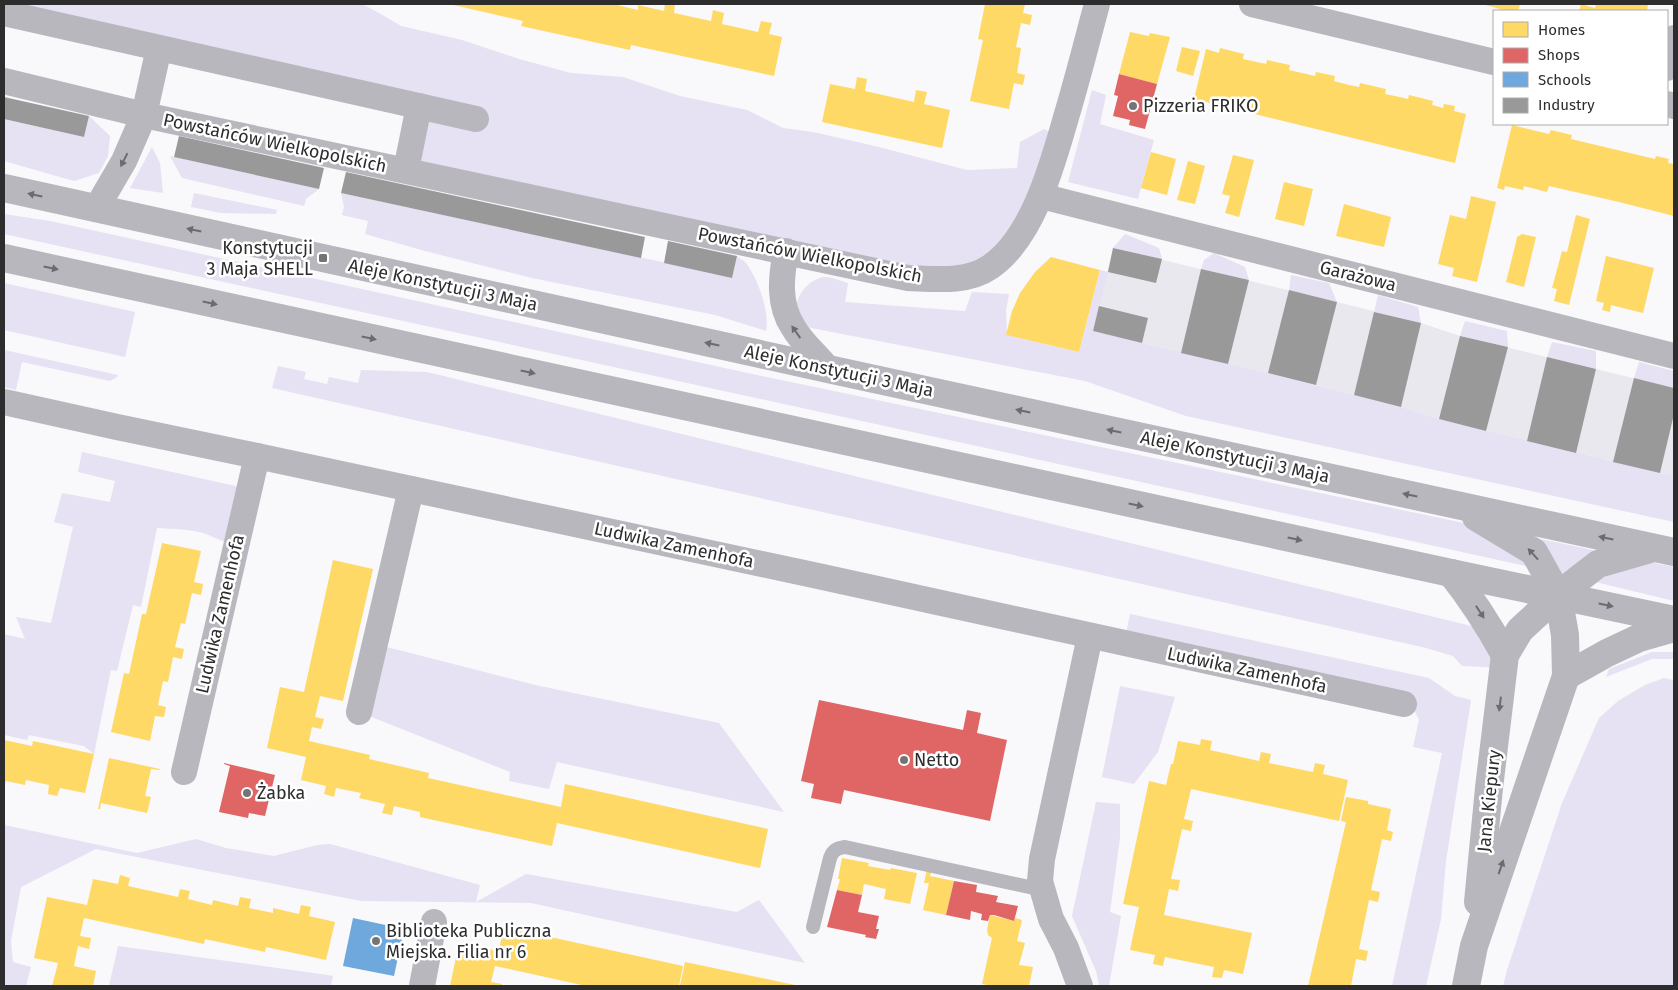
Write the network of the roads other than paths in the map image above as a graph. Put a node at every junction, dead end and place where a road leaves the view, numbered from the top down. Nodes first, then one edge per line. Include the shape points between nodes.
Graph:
1 (1097, 4) edge
2 (1252, 4) edge
3 (6, 10) edge
4 (1345, 14) edge
5 (1674, 38) edge
6 (159, 48) junction
7 (1493, 62) edge
8 (1668, 64) edge
9 (4, 81) edge
10 (419, 106) junction
11 (144, 115) junction
12 (476, 118) dead end
13 (406, 170) junction
14 (4, 188) edge
15 (1041, 196) junction
16 (96, 208) junction
17 (786, 251) junction
18 (4, 258) edge
19 (1674, 356) edge
20 (828, 369) junction
21 (4, 402) edge
22 (257, 456) junction
23 (411, 489) junction
24 (1457, 506) junction
25 (1664, 550) edge
26 (1451, 573) junction
27 (1558, 595) junction
28 (1674, 620) edge
29 (1674, 628) edge
30 (1090, 636) junction
31 (1505, 655) junction
32 (1566, 676) junction
33 (1404, 704) dead end
34 (359, 712) dead end
35 (184, 772) dead end
36 (1043, 890) junction
37 (434, 922) dead end
38 (813, 927) dead end
39 (1474, 946) junction
40 (422, 986) edge
41 (1080, 986) edge
42 (1466, 986) edge

1 - 15 street, Powstańców Wielkopolskich
2 - 4 street
3 - 6 street
4 - 7 street
5 - 8 street
6 - 10 street
6 - 11 street, Powstańców Wielkopolskich
9 - 11 street, Powstańców Wielkopolskich
10 - 12 street
10 - 13 street, Powstańców Wielkopolskich
11 - 13 street, Powstańców Wielkopolskich
11 -> 16 street via 124,161
13 - 17 street, Powstańców Wielkopolskich
16 -> 14 main road, Aleje Konstytucji 3 Maja
15 - 17 street, Powstańców Wielkopolskich via 1010,249 989,268 967,277 941,280 908,278
15 - 19 street, Garażowa
20 -> 16 main road, Aleje Konstytucji 3 Maja
20 -> 17 street via 792,327 785,311 781,280
18 -> 26 main road
24 -> 20 main road, Aleje Konstytucji 3 Maja
21 - 22 street, Ludwika Zamenhofa
22 - 23 street, Ludwika Zamenhofa
22 - 35 street, Ludwika Zamenhofa
23 - 30 street, Ludwika Zamenhofa
23 - 34 street
25 -> 24 main road, Aleje Konstytucji 3 Maja
27 -> 24 main road, Jana Kiepury via 1534,552
25 - 27 main road, Jana Kiepury via 1598,564
26 - 27 main road
26 -> 31 main road
27 -> 28 main road
27 - 31 main road, Jana Kiepury via 1520,630
27 - 32 main road, Jana Kiepury via 1565,635
29 - 32 main road via 1639,638
30 - 33 street, Ludwika Zamenhofa
30 - 36 street via 1042,860 1040,881
31 -> 39 main road, Jana Kiepury
39 -> 32 main road, Jana Kiepury
36 - 38 lane via 841,847 830,858
36 - 41 street via 1051,919
37 - 40 street
39 - 42 main road, Jana Kiepury

